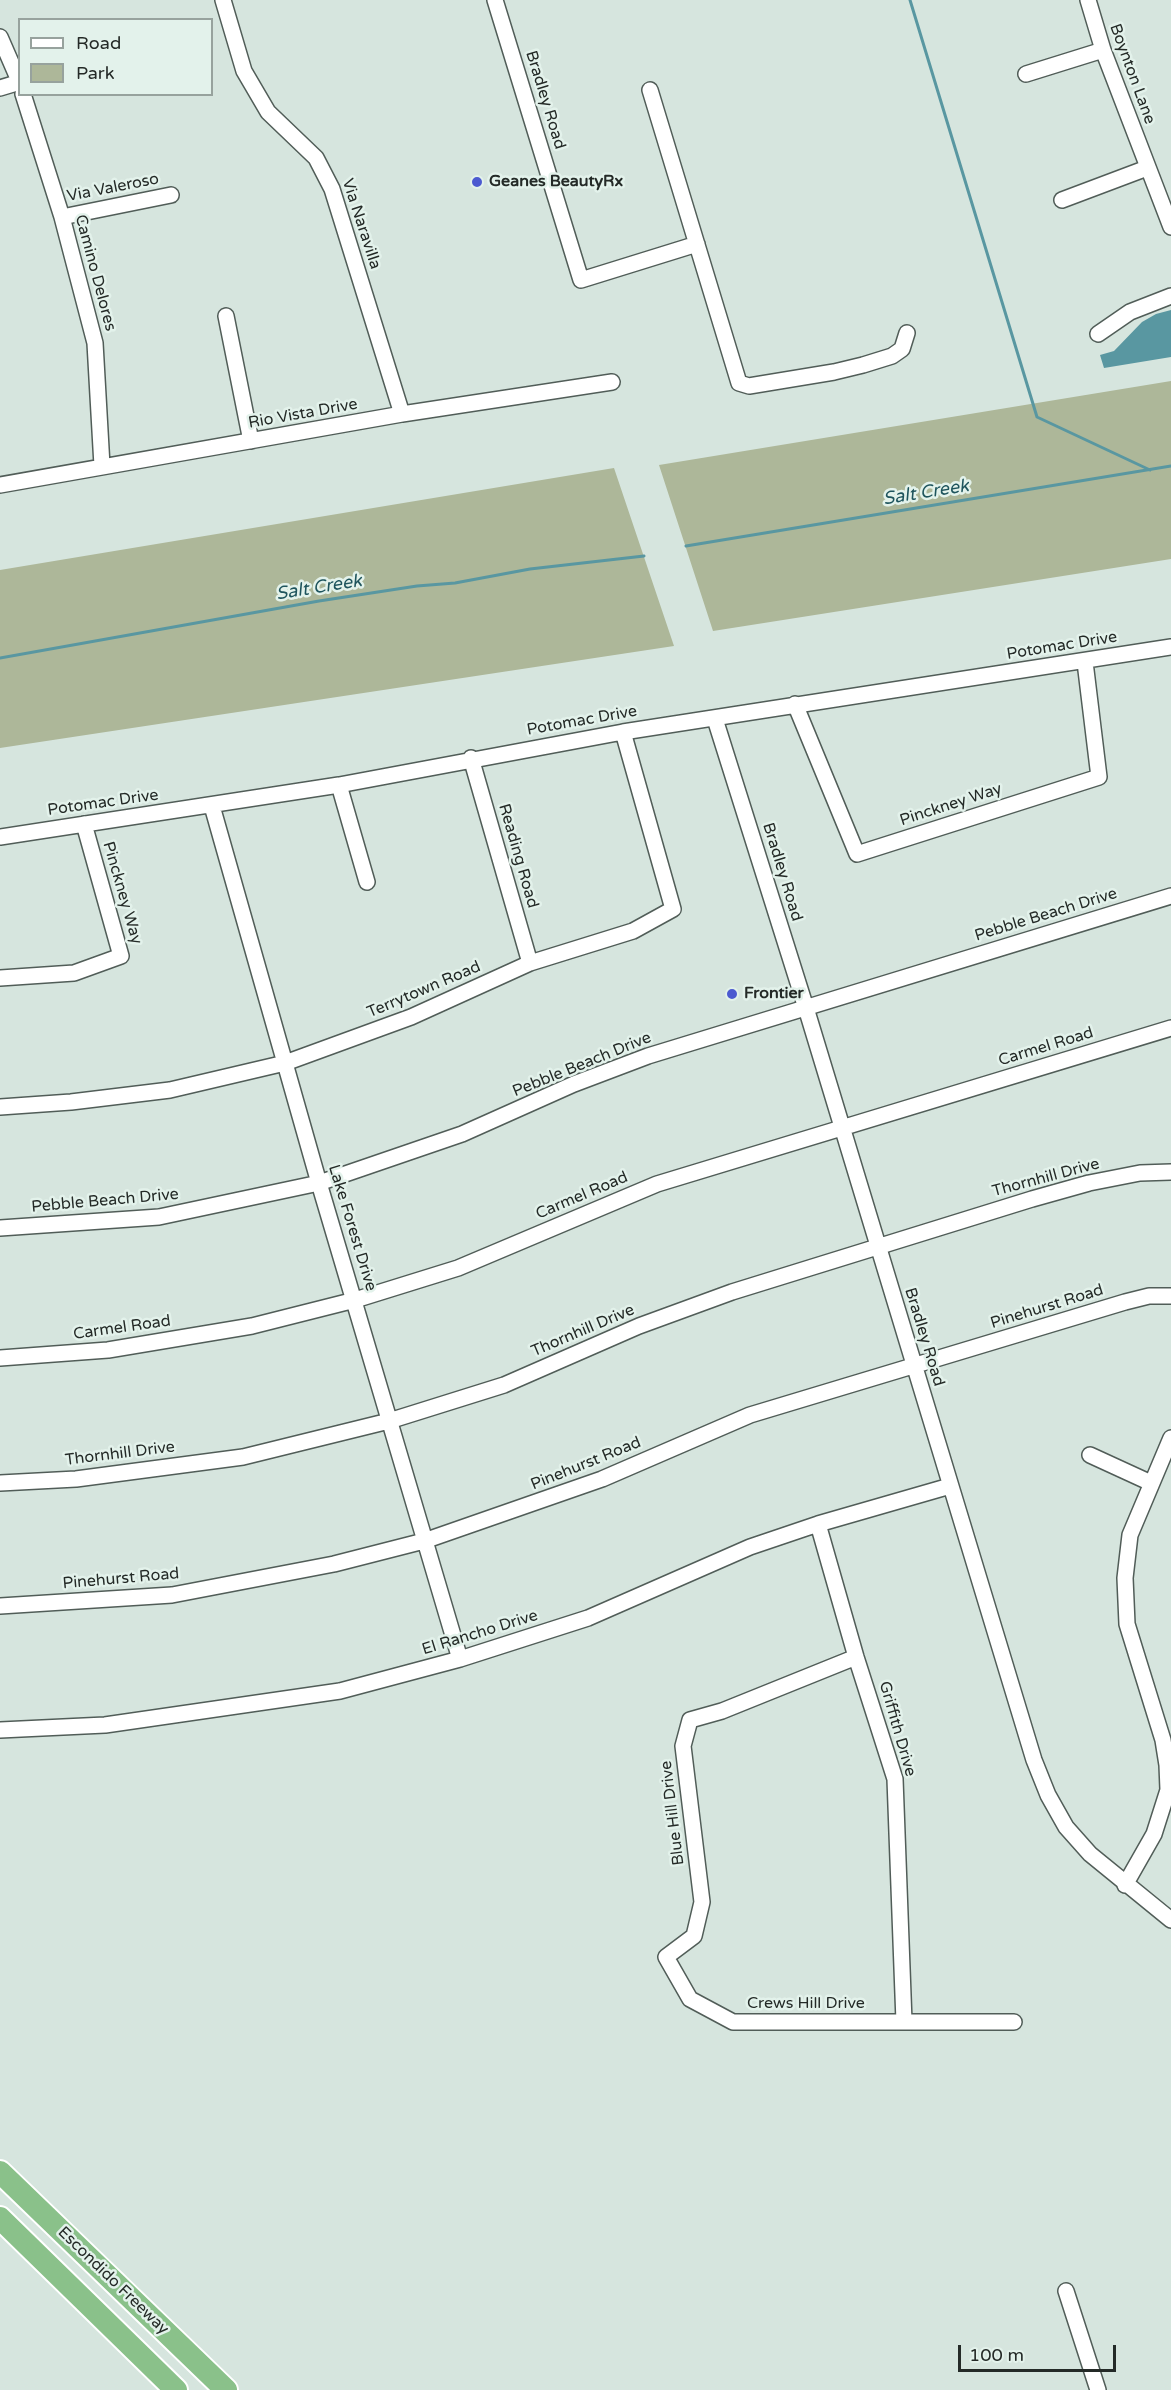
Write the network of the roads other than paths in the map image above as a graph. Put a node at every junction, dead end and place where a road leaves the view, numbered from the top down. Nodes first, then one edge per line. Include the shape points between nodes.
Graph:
1 (223, 0) edge
2 (495, 0) edge
3 (1088, 0) edge
4 (0, 37) edge
5 (1102, 50) junction
6 (1026, 74) dead end
7 (18, 80) edge
8 (18, 82) edge
9 (0, 88) edge
10 (650, 90) dead end
11 (24, 96) edge
12 (1147, 168) junction
13 (171, 195) dead end
14 (1062, 200) dead end
15 (62, 217) junction
16 (1171, 227) edge
17 (697, 244) junction
18 (1171, 296) edge
19 (226, 316) dead end
20 (907, 333) dead end
21 (1098, 334) dead end
22 (612, 382) dead end
23 (402, 414) junction
24 (250, 441) junction
25 (102, 466) junction
26 (0, 484) edge
27 (1171, 647) edge
28 (1084, 662) junction
29 (795, 704) junction
30 (716, 718) junction
31 (623, 732) junction
32 (471, 758) junction
33 (339, 785) junction
34 (212, 806) junction
35 (84, 824) junction
36 (0, 837) edge
37 (367, 882) dead end
38 (1171, 896) edge
39 (530, 963) junction
40 (0, 978) edge
41 (806, 1008) junction
42 (1171, 1028) edge
43 (285, 1063) junction
44 (0, 1107) edge
45 (842, 1127) junction
46 (1171, 1173) edge
47 (319, 1184) junction
48 (0, 1228) edge
49 (878, 1247) junction
50 (1171, 1296) edge
51 (355, 1300) junction
52 (0, 1358) edge
53 (914, 1367) junction
54 (389, 1421) junction
55 (1171, 1438) edge
56 (1090, 1455) dead end
57 (0, 1483) edge
58 (1151, 1483) junction
59 (950, 1486) junction
60 (818, 1524) junction
61 (424, 1541) junction
62 (0, 1606) edge
63 (856, 1657) junction
64 (460, 1659) junction
65 (0, 1730) edge
66 (1125, 1885) junction
67 (1171, 1920) edge
68 (666, 1957) joint
69 (904, 2022) junction
70 (1014, 2022) dead end
71 (0, 2172) edge
72 (0, 2218) edge
73 (1066, 2291) dead end
74 (176, 2390) edge
75 (226, 2390) edge
76 (1098, 2390) edge

1 - 23 street, Via Naravilla via 244,71 268,112 316,158 332,189
2 - 17 street, Bradley Road via 581,280
3 - 5 street, Boynton Lane
4 - 7 street
5 - 6 street
5 - 12 street, Boynton Lane
8 - 9 street
10 - 17 street
11 - 15 street, Camino Delores
12 - 14 street
12 - 16 street, Boynton Lane
13 - 15 street, Via Valeroso
15 - 25 street, Camino Delores via 95,343
17 - 20 street via 739,383 749,386 873,362 902,349
18 - 21 street via 1130,312
19 - 24 street
22 - 23 street, Rio Vista Drive
23 - 24 street, Rio Vista Drive
24 - 25 street, Rio Vista Drive
25 - 26 street, Rio Vista Drive
27 - 28 street, Potomac Drive
28 - 29 street, Potomac Drive
28 - 29 street, Pinckney Way via 1099,777 857,855
29 - 30 street, Potomac Drive
30 - 31 street, Potomac Drive
30 - 41 street, Bradley Road
31 - 32 street, Potomac Drive
31 - 39 street, Terrytown Road via 673,909 633,931
32 - 33 street, Potomac Drive
32 - 39 street, Reading Road
33 - 34 street, Potomac Drive
33 - 37 street
34 - 35 street, Potomac Drive
34 - 43 street, Lake Forest Drive
35 - 36 street, Potomac Drive
35 - 40 street, Pinckney Way via 121,956 74,973
38 - 41 street, Pebble Beach Drive
39 - 43 street, Terrytown Road via 411,1017
41 - 45 street, Bradley Road
41 - 47 street, Pebble Beach Drive via 648,1056 462,1134
42 - 45 street, Carmel Road
43 - 44 street, Terrytown Road via 170,1090
43 - 47 street, Lake Forest Drive
45 - 49 street, Bradley Road
45 - 51 street, Carmel Road via 657,1184 458,1268
46 - 49 street, Thornhill Drive via 1140,1173 1089,1184
47 - 48 street, Pebble Beach Drive via 159,1217
47 - 51 street, Lake Forest Drive
49 - 53 street, Bradley Road
49 - 54 street, Thornhill Drive via 732,1292 639,1326 504,1385
50 - 53 street, Pinehurst Road via 1125,1302
51 - 52 street, Carmel Road via 252,1326 108,1350
51 - 54 street, Lake Forest Drive
53 - 59 street, Bradley Road
53 - 61 street, Pinehurst Road via 750,1415 602,1479
54 - 57 street, Thornhill Drive via 243,1457 76,1479
54 - 61 street, Lake Forest Drive
55 - 58 street
56 - 58 street
58 - 66 street via 1130,1535 1125,1578 1127,1624 1163,1740 1168,1790 1154,1834
59 - 60 street, El Rancho Drive
59 - 66 street, Bradley Road via 1048,1795 1066,1827
60 - 63 street, Griffith Drive
60 - 64 street, El Rancho Drive via 750,1547 588,1618
61 - 62 street, Pinehurst Road via 334,1564 172,1595
61 - 64 street, Lake Forest Drive
63 - 68 street, Blue Hill Drive via 722,1712 690,1720 683,1746 702,1902 694,1936
63 - 69 street, Griffith Drive via 895,1779
64 - 65 street, El Rancho Drive via 340,1691 105,1725
66 - 67 street, Bradley Road
68 - 69 street, Crews Hill Drive via 690,1999 733,2022
69 - 70 street, Crews Hill Drive
71 - 75 highway, Escondido Freeway
72 - 74 highway, Escondido Freeway
73 - 76 street

